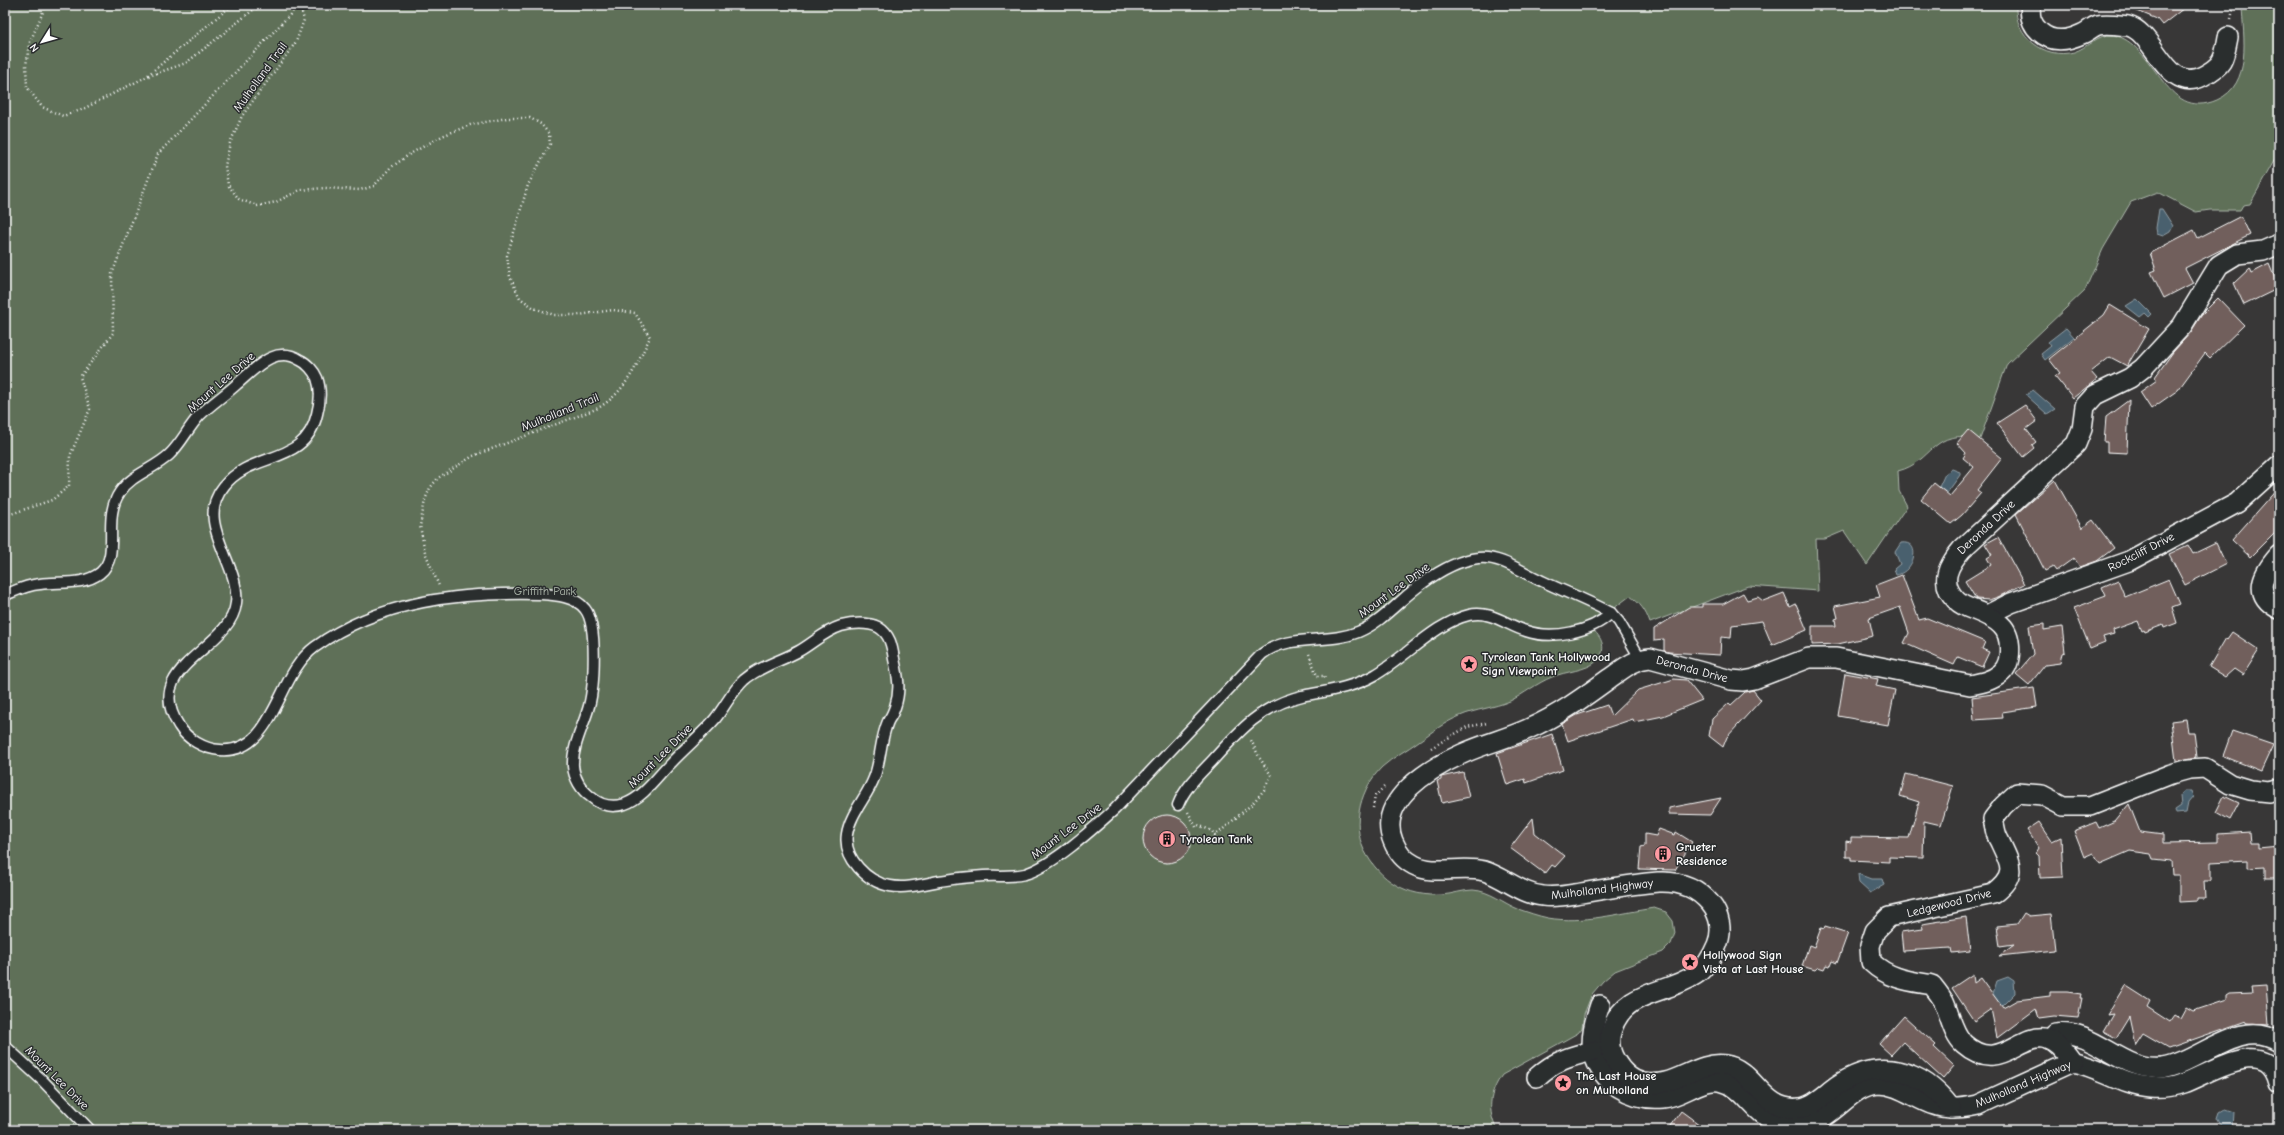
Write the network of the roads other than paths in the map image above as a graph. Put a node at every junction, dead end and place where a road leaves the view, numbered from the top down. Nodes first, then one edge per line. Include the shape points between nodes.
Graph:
1 (2031, 5) edge
2 (2228, 38) dead end
3 (2279, 244) edge
4 (2279, 465) edge
5 (2279, 555) edge
6 (5, 595) edge
7 (2279, 609) edge
8 (1611, 613) junction
9 (1989, 614) junction
10 (1640, 658) junction
11 (2279, 789) edge
12 (1178, 805) road end
13 (1600, 1005) dead end
14 (2050, 1040) junction
15 (2279, 1041) edge
16 (5, 1046) edge
17 (2105, 1049) junction
18 (1593, 1051) junction
19 (2072, 1062) junction
20 (2094, 1067) junction
21 (1537, 1077) dead end
22 (2279, 1083) edge
23 (1951, 1108) junction
24 (90, 1130) edge

1 - 2 street via 2029,16 2037,30 2048,39 2063,40 2081,35 2097,26 2115,24 2131,27 2146,39 2175,74 2189,79 2207,74 2223,61
3 - 9 street, Deronda Drive via 2263,252 2237,254 2219,265 2182,326 2143,368 2130,378 2095,395 2085,406 2082,429 2076,444 1951,562 1946,575 1956,601
4 - 9 street, Rockcliff Drive via 2237,503 2129,561 2011,603
5 - 7 street via 2265,572 2261,588 2267,600
6 - 8 lane, Mount Lee Drive via 25,586 88,580 105,569 111,552 112,510 122,489 172,452 200,416 261,363 279,354 300,359 315,374 319,384 316,421 311,432 298,447 243,470 224,484 214,507 217,535 236,588 237,600 231,620 187,662 177,674 172,687 173,715 180,728 190,738 216,750 230,750 242,746 262,732 296,665 318,644 381,612 445,598 545,594 572,599 586,609 592,627 593,688 575,751 573,768 587,794 602,805 611,806 629,802 649,786 710,725 739,684 748,676 792,655 843,625 862,624 883,630 892,646 899,682 898,694 885,730 874,779 851,821 846,842 849,853 863,872 873,880 896,887 970,876 1021,876 1042,866 1115,809 1262,654 1277,645 1358,632 1423,583 1457,564 1478,558 1500,562
8 - 10 lane, Mount Lee Drive
8 - 12 lane via 1603,621 1590,627 1538,634 1526,632 1487,615 1468,615 1448,624 1361,683 1294,699 1260,714 1244,726 1187,788
9 - 10 street, Deronda Drive via 2003,626 2009,642 2008,660 2002,672 1988,681 1970,685 1836,658 1809,658 1743,681 1650,658
10 - 23 street, Mulholland Highway via 1549,719 1460,755 1409,787 1394,805 1390,817 1389,829 1398,852 1416,867 1481,870 1541,896 1559,896 1633,884 1673,882 1685,885 1705,897 1716,910 1721,935 1708,962 1694,976 1640,997 1617,1014 1609,1038 1610,1048 1623,1072 1637,1082 1659,1084 1711,1064 1728,1065 1738,1070 1771,1102 1782,1107 1798,1109 1809,1106 1857,1075 1883,1070 1922,1079 1938,1090
11 - 14 street, Ledgewood Drive via 2269,792 2250,790 2230,784 2205,768 2171,774 2090,806 2062,806 2042,795 2017,793 1993,819 1998,839 2007,855 2010,872 2006,884 1993,894 1889,917 1875,931 1870,946 1871,962 1882,972 1898,979 1932,985 1944,1001 1963,1044 1981,1054 2000,1055 2034,1040
13 - 18 street, Mulholland Highway via 1594,1024
14 - 17 street via 2054,1034 2064,1033 2078,1036
14 - 19 street via 2062,1049
15 - 17 street via 2258,1034 2245,1035 2163,1068 2137,1065
16 - 24 lane, Mount Lee Drive
17 - 20 street
18 - 21 street via 1565,1058 1548,1067
18 - 23 street, Mulholland Highway via 1606,1077 1628,1094 1651,1099 1664,1098 1708,1082 1719,1081 1735,1088 1759,1112 1770,1119 1794,1125 1818,1120 1838,1108 1856,1092 1875,1084 1892,1086 1935,1106
19 - 20 street, Mulholland Highway
19 - 23 street, Mulholland Highway via 1978,1105 1963,1109
20 - 22 street, Mulholland Highway via 2132,1084 2166,1088 2231,1061 2251,1059 2260,1060 2273,1069

